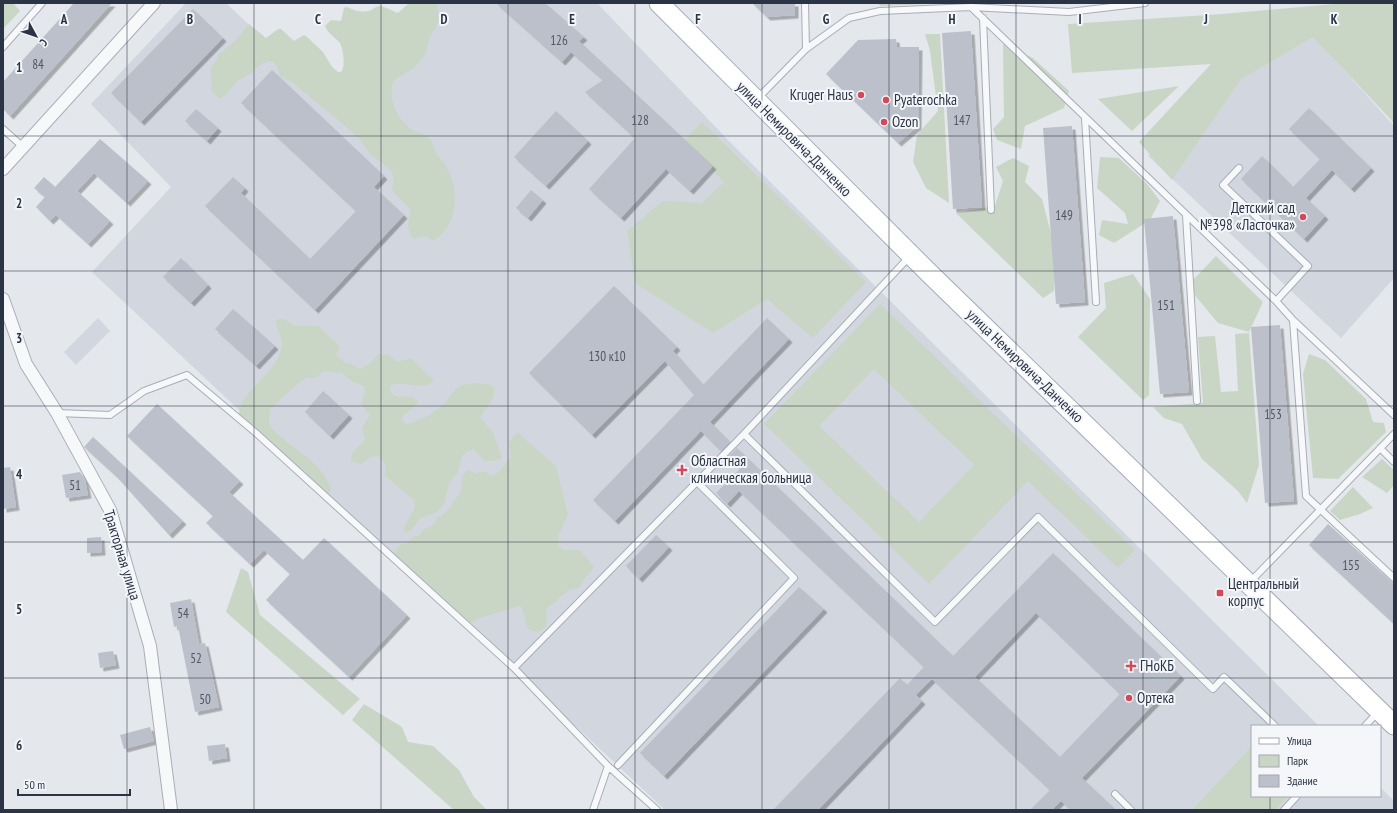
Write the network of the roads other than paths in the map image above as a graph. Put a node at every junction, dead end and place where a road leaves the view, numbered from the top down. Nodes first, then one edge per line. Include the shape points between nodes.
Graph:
1 (42, 3) edge
2 (154, 3) edge
3 (659, 3) edge
4 (805, 3) edge
5 (1145, 3) edge
6 (971, 7) junction
7 (983, 18) junction
8 (3, 47) edge
9 (806, 49) junction
10 (755, 101) junction
11 (1085, 118) junction
12 (3, 129) edge
13 (22, 146) junction
14 (1239, 168) dead end
15 (3, 169) edge
16 (991, 210) dead end
17 (1186, 215) junction
18 (911, 255) junction
19 (3, 299) edge
20 (1276, 301) junction
21 (1096, 302) dead end
22 (1293, 320) junction
23 (1197, 401) dead end
24 (57, 413) junction
25 (1394, 415) edge
26 (744, 434) junction
27 (1394, 434) edge
28 (1380, 448) junction
29 (1394, 462) edge
30 (696, 481) junction
31 (1320, 508) junction
32 (1394, 578) edge
33 (1248, 583) junction
34 (514, 668) junction
35 (1379, 711) junction
36 (1274, 725) edge
37 (1366, 725) edge
38 (1394, 725) edge
39 (618, 765) dead end
40 (608, 766) junction
41 (1115, 794) dead end
42 (1296, 797) edge
43 (171, 810) edge
44 (593, 810) edge
45 (656, 810) edge
46 (1131, 810) edge
47 (1284, 810) edge

1 - 8 lane
2 - 13 street
3 - 10 main road, улица Немировича-Данченко
4 - 9 lane
5 - 6 lane via 1068,12
6 - 7 lane
6 - 9 lane via 880,11 849,18
7 - 11 lane
7 - 16 lane
9 - 10 lane
10 - 18 main road, улица Немировича-Данченко
11 - 17 lane
11 - 21 lane
12 - 13 lane
13 - 15 street
14 - 20 lane via 1222,185 1308,266
17 - 20 lane
17 - 23 lane
18 - 26 lane
18 - 33 main road, улица Немировича-Данченко
19 - 24 street, Тракторная улица via 26,364
20 - 22 lane
22 - 25 lane
22 - 31 lane via 1306,496
24 - 34 lane via 110,415 144,391 187,375 256,433
24 - 43 street, Тракторная улица via 110,510 150,646
26 - 30 lane
26 - 36 lane via 935,622 1038,517 1213,689 1224,677
27 - 28 lane
28 - 29 lane
28 - 31 lane
30 - 34 lane
30 - 39 lane via 794,578
31 - 32 lane
31 - 33 lane
33 - 35 main road, улица Немировича-Данченко
34 - 40 lane
35 - 37 lane
35 - 38 main road, улица Немировича-Данченко
40 - 44 lane
40 - 45 lane
41 - 46 lane
42 - 47 lane

